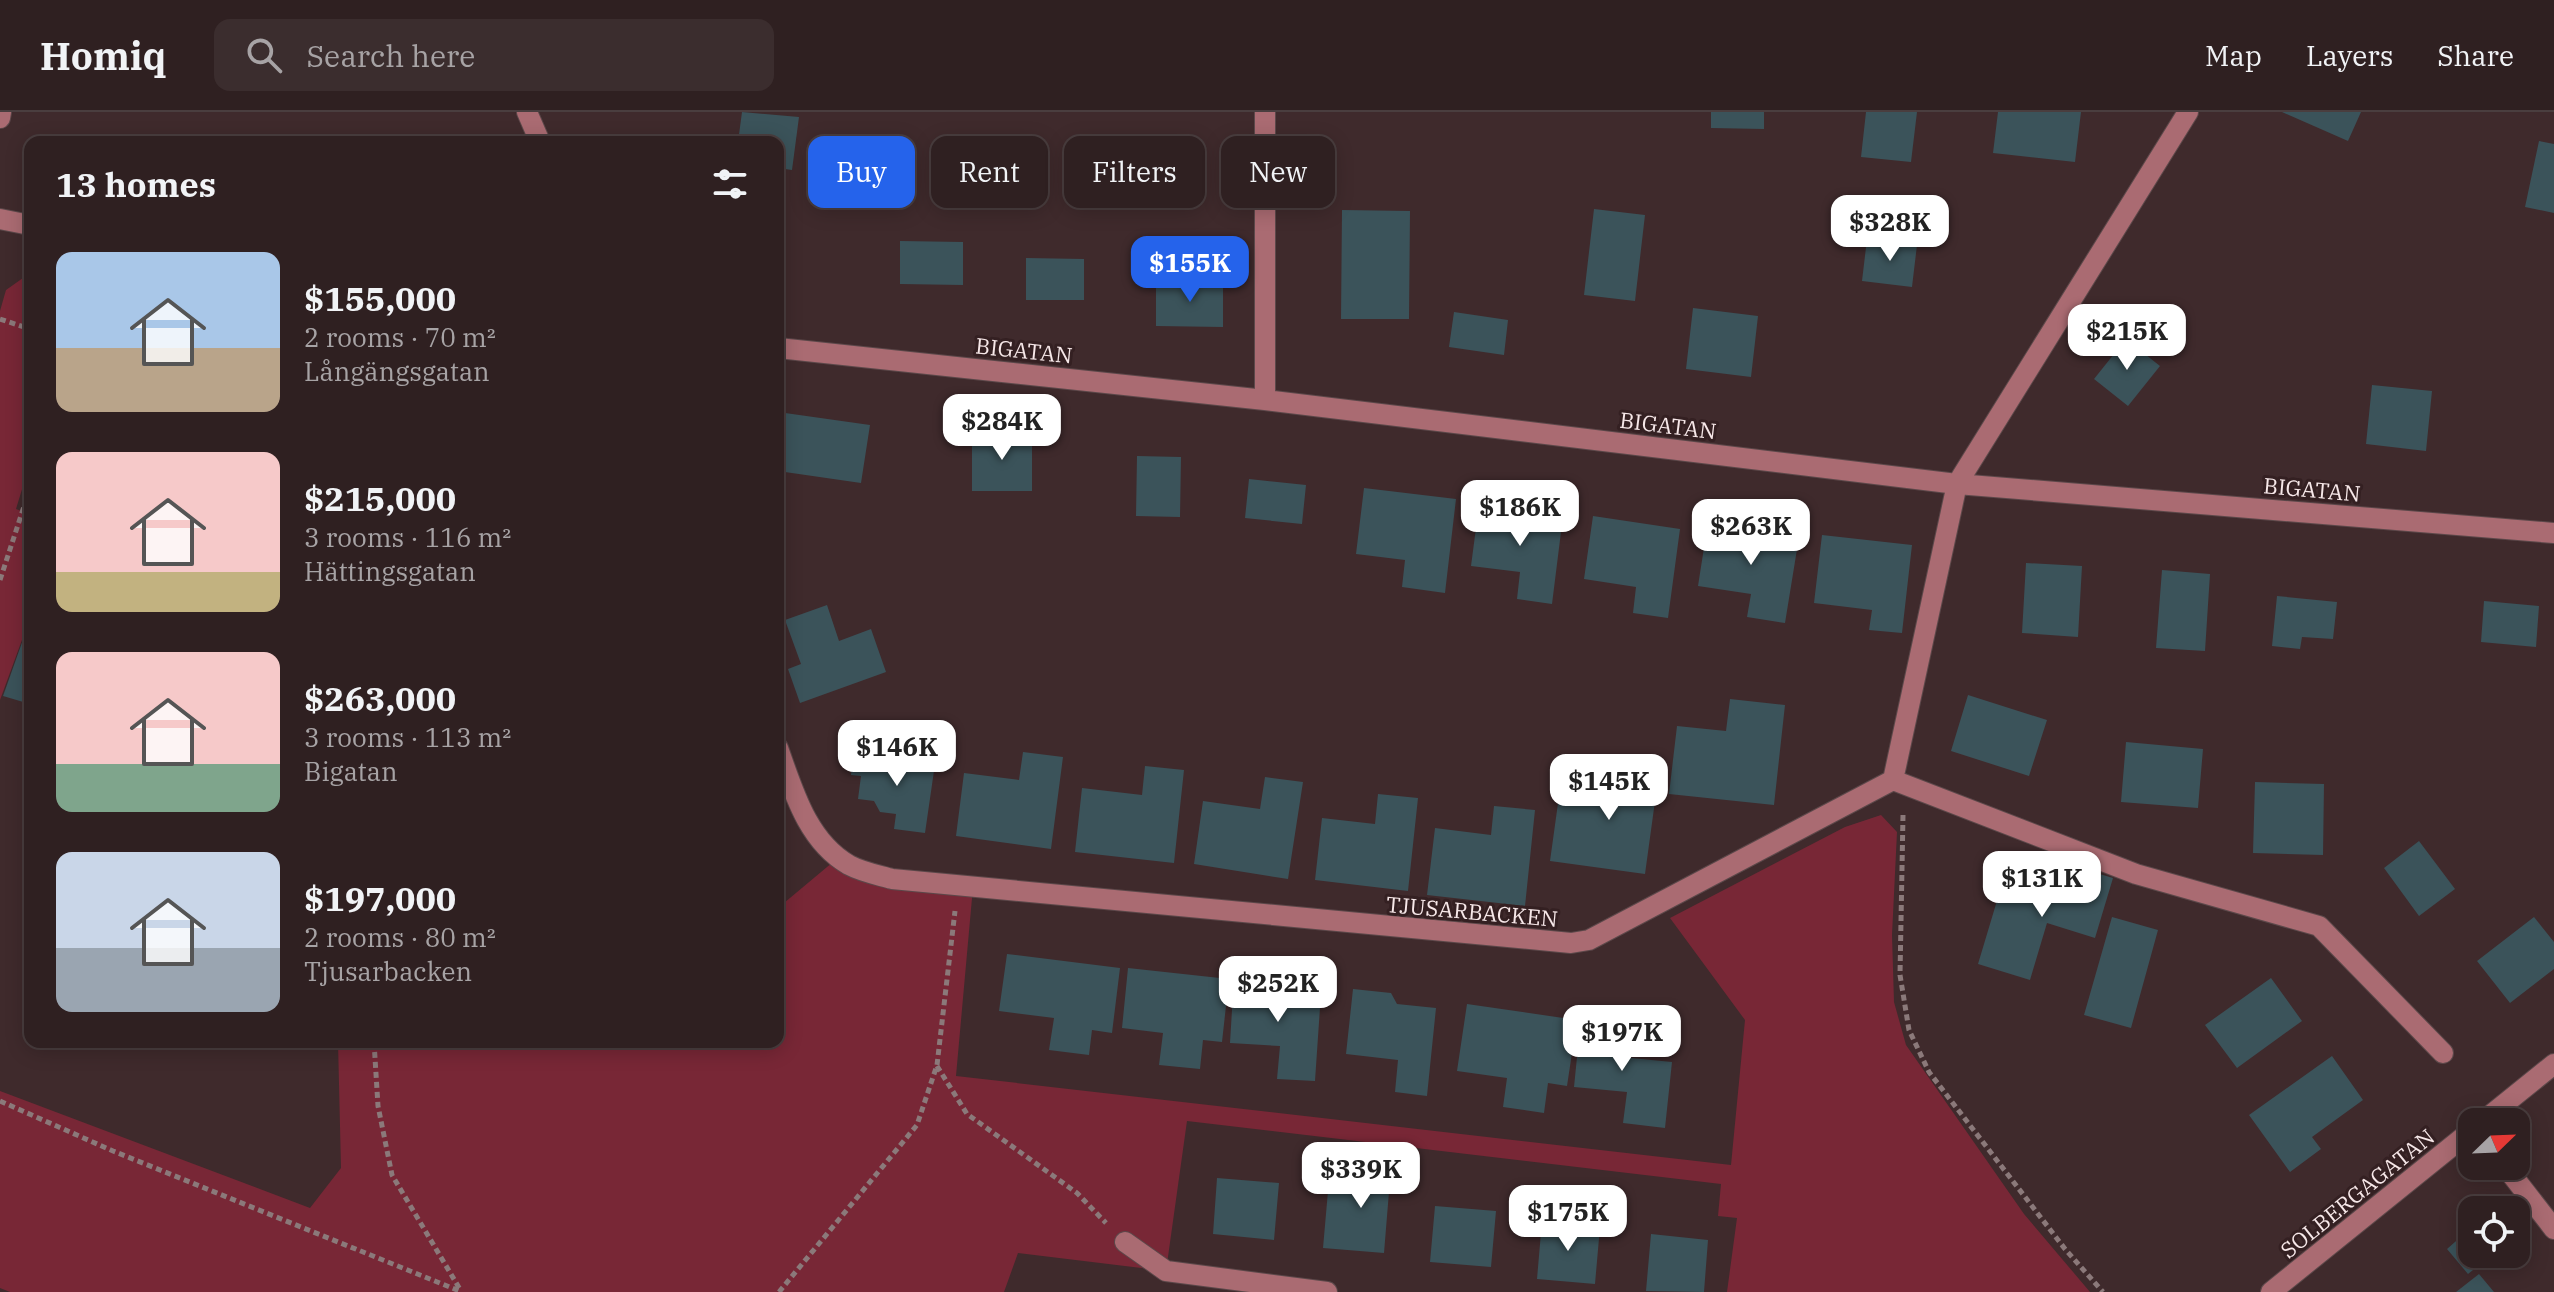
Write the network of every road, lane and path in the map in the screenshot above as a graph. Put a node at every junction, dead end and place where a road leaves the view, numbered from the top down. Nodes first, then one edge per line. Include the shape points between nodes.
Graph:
1 (1, 112) edge
2 (527, 112) edge
3 (1265, 112) edge
4 (2188, 112) edge
5 (0, 118) edge
6 (537, 136) edge
7 (0, 219) edge
8 (24, 224) edge
9 (0, 319) edge
10 (24, 327) edge
11 (784, 349) edge
12 (1265, 400) junction
13 (1957, 484) junction
14 (24, 506) edge
15 (2554, 533) edge
16 (0, 580) edge
17 (784, 765) edge
18 (1893, 780) junction
19 (957, 886) junction
20 (374, 1048) edge
21 (2443, 1053) dead end
22 (2554, 1064) edge
23 (937, 1065) junction
24 (0, 1101) edge
25 (2499, 1108) edge
26 (2458, 1141) edge
27 (2516, 1180) edge
28 (2554, 1229) edge
29 (1125, 1242) joint
30 (462, 1292) edge
31 (779, 1292) edge
32 (1327, 1292) edge
33 (2103, 1292) edge
34 (2271, 1292) edge

1 - 5 street
2 - 6 street
3 - 12 street
4 - 13 street
7 - 8 street
9 - 10 path
11 - 12 street, BIGATAN
12 - 13 street, BIGATAN
13 - 15 street, BIGATAN
13 - 18 street
14 - 16 path
17 - 19 street, TJUSARBACKEN via 801,812 850,865 892,879
18 - 19 street, TJUSARBACKEN via 1589,940 1571,943
18 - 21 street via 2136,874 2319,926
18 - 33 path via 1904,820 1900,975 1909,1030 1929,1072
19 - 23 path
20 - 30 path via 378,1106 392,1175
22 - 25 street
23 - 29 path via 967,1114 1077,1193
23 - 31 path via 917,1125
24 - 30 path
26 - 34 street, SOLBERGAGATAN
27 - 28 street
29 - 32 street via 1166,1271

